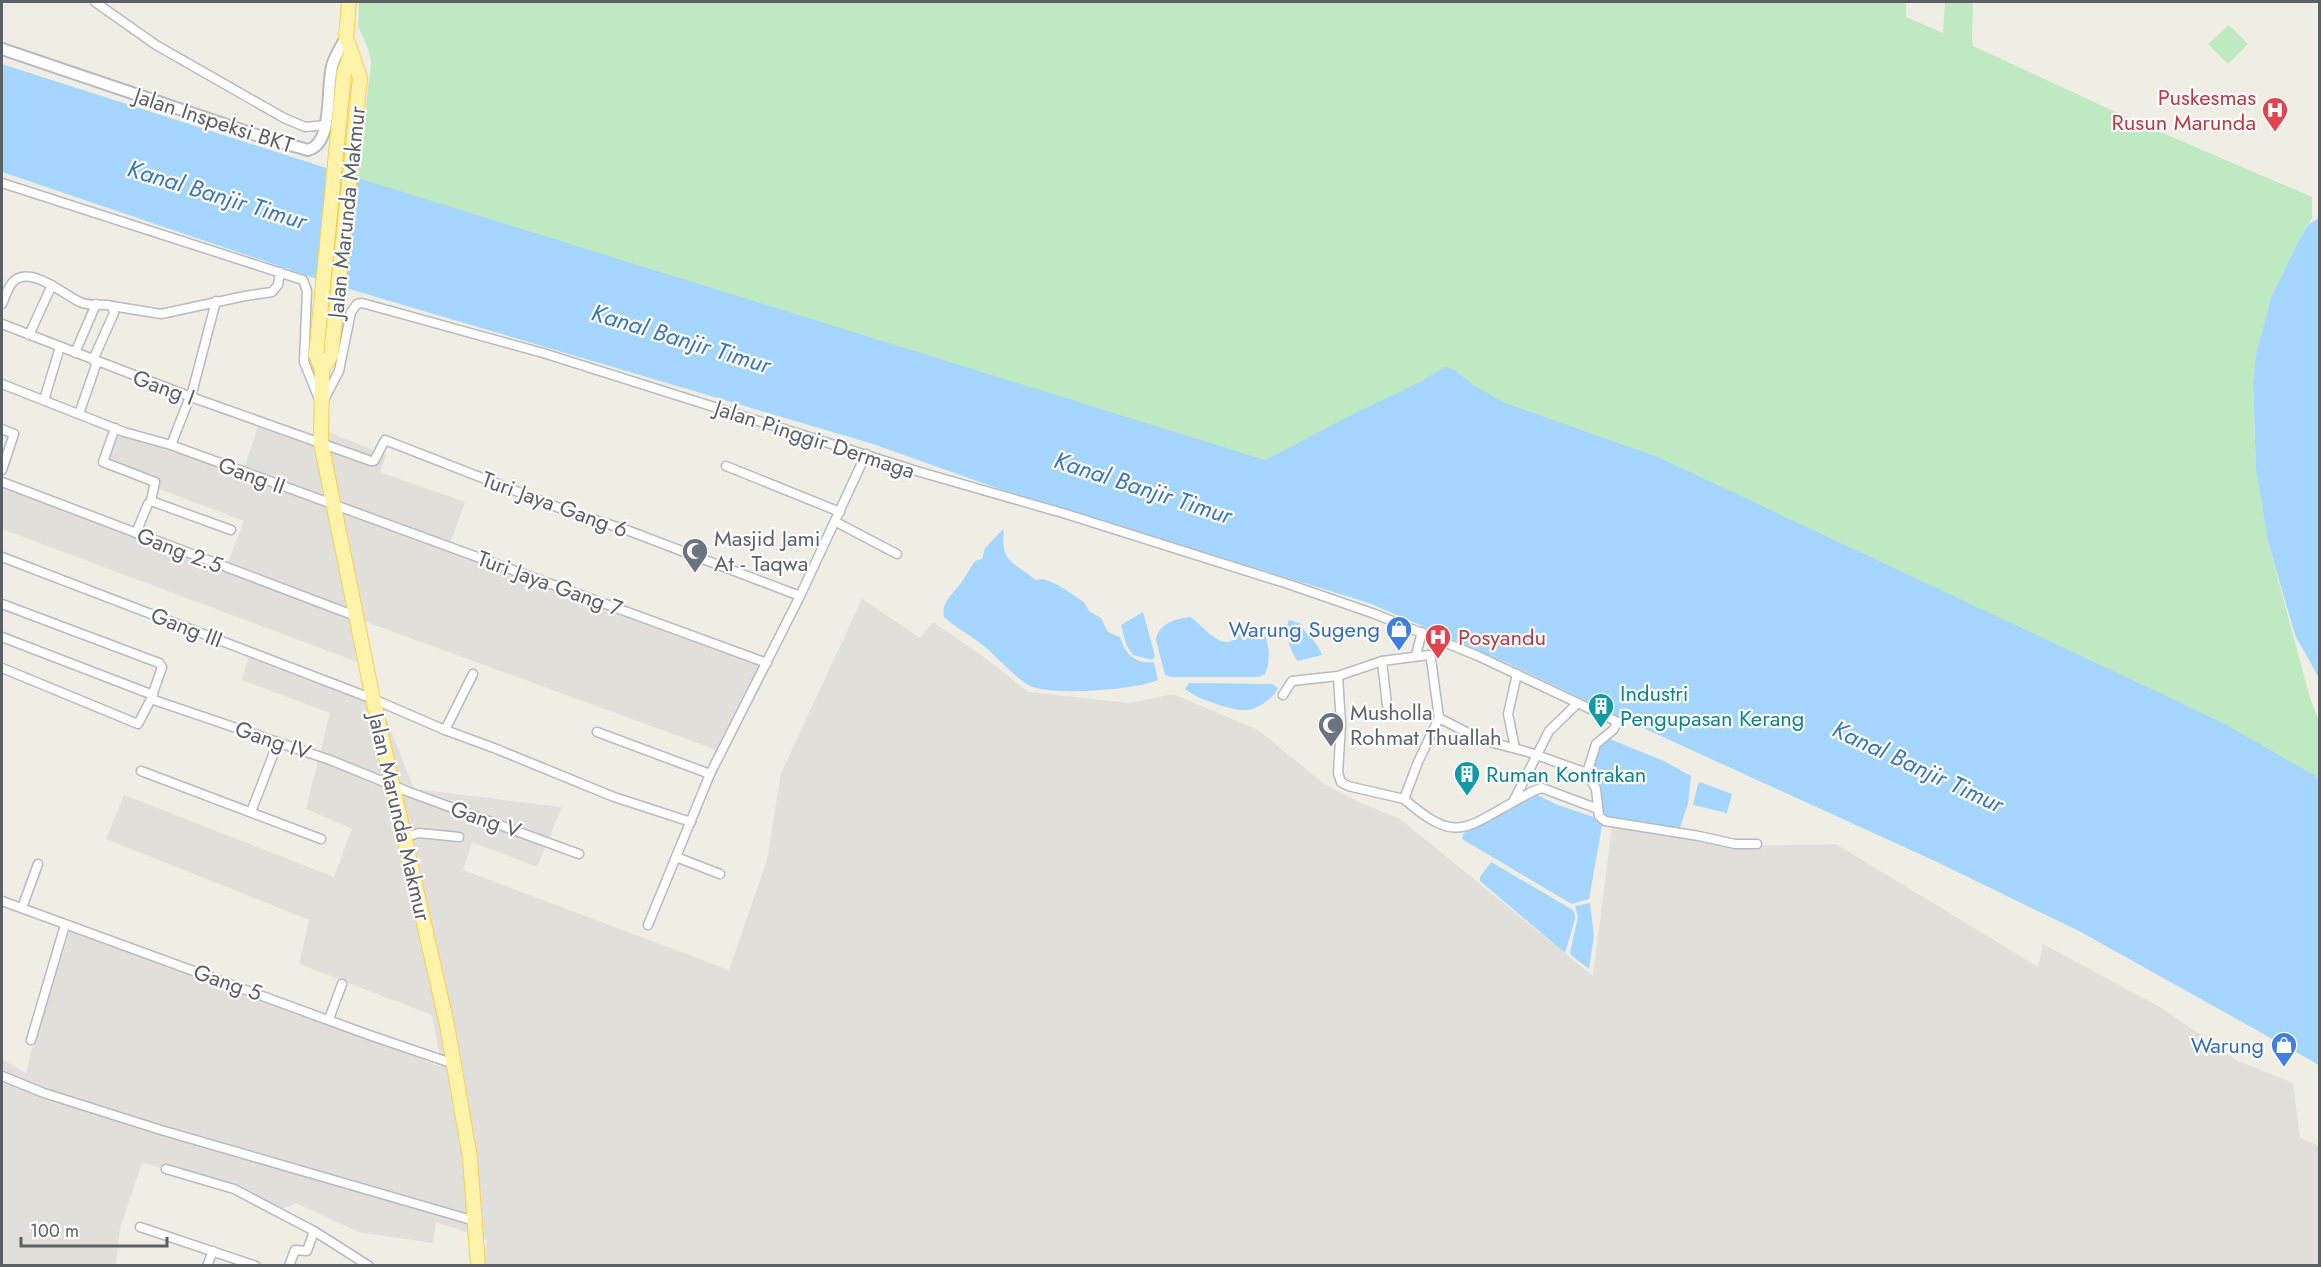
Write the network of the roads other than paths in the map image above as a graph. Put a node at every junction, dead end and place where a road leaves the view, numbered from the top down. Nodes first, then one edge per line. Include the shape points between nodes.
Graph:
1 (95, 2) edge
2 (349, 2) edge
3 (346, 37) junction
4 (2, 49) edge
5 (351, 54) junction
6 (325, 125) junction
7 (2, 183) edge
8 (280, 272) junction
9 (52, 285) junction
10 (4, 294) edge
11 (216, 301) junction
12 (2, 304) edge
13 (96, 304) junction
14 (112, 306) junction
15 (2, 324) edge
16 (29, 335) junction
17 (60, 347) junction
18 (75, 353) junction
19 (95, 361) junction
20 (322, 370) junction
21 (2, 384) edge
22 (191, 397) junction
23 (44, 400) junction
24 (321, 405) junction
25 (79, 414) junction
26 (115, 428) junction
27 (2, 429) edge
28 (321, 443) junction
29 (171, 445) junction
30 (866, 454) junction
31 (726, 466) dead end
32 (2, 470) edge
33 (2, 483) edge
34 (151, 501) junction
35 (333, 505) junction
36 (840, 512) junction
37 (836, 522) junction
38 (231, 530) dead end
39 (136, 533) junction
40 (897, 554) dead end
41 (2, 557) edge
42 (800, 596) junction
43 (2, 604) edge
44 (358, 617) junction
45 (1422, 632) junction
46 (2, 637) edge
47 (1416, 655) junction
48 (1382, 662) junction
49 (767, 663) junction
50 (2, 668) edge
51 (473, 674) dead end
52 (1517, 674) junction
53 (1338, 676) junction
54 (1283, 695) dead end
55 (152, 697) junction
56 (373, 699) junction
57 (1578, 703) junction
58 (1387, 705) dead end
59 (1439, 718) junction
60 (445, 730) junction
61 (597, 732) dead end
62 (278, 742) junction
63 (1515, 748) junction
64 (1536, 755) junction
65 (141, 771) dead end
66 (1587, 773) junction
67 (710, 774) junction
68 (393, 786) junction
69 (1404, 799) junction
70 (1513, 803) junction
71 (1598, 809) junction
72 (251, 812) junction
73 (691, 822) junction
74 (405, 837) junction
75 (459, 837) dead end
76 (321, 839) dead end
77 (1757, 844) dead end
78 (579, 854) dead end
79 (676, 856) junction
80 (38, 864) dead end
81 (720, 874) dead end
82 (2, 901) edge
83 (22, 908) junction
84 (65, 925) junction
85 (648, 925) dead end
86 (342, 984) dead end
87 (329, 1019) junction
88 (31, 1040) dead end
89 (454, 1064) junction
90 (2, 1076) edge
91 (166, 1169) dead end
92 (475, 1221) junction
93 (140, 1227) dead end
94 (314, 1231) junction
95 (213, 1251) junction
96 (207, 1266) edge
97 (256, 1266) edge
98 (289, 1266) edge
99 (369, 1266) edge
100 (478, 1266) edge

1 - 6 street via 156,45 284,118 305,128
2 - 3 main road, Jalan Marunda Makmur
3 - 5 main road, Jalan Marunda Makmur
3 - 6 street, Jalan Inspeksi BKT via 333,63
4 - 6 street, Jalan Inspeksi BKT via 308,150 320,144
5 - 20 main road, Jalan Marunda Makmur via 344,73 321,295 316,355
5 - 20 main road, Jalan Marunda Makmur via 360,78 331,355
7 - 8 street
8 - 11 street via 272,292
8 - 24 street via 303,280 305,285 304,362
9 - 10 street via 22,277
9 - 13 street via 80,302
9 - 16 street
10 - 12 street
11 - 14 street via 161,314
11 - 22 street
13 - 14 street
13 - 18 street
14 - 19 street via 114,313
15 - 16 street, Gang I
16 - 17 street, Gang I
17 - 18 street, Gang I
17 - 23 street
18 - 19 street, Gang I
19 - 22 street, Gang I
19 - 25 street
20 - 24 main road, Jalan Marunda Makmur
21 - 23 street, Gang II
22 - 28 street, Gang I
22 - 29 street
23 - 25 street, Gang II
24 - 28 main road, Jalan Marunda Makmur
24 - 30 street, Jalan Pinggir Dermaga via 339,371 351,312 357,304 366,303 543,353
25 - 26 street, Gang II
26 - 29 street, Gang II
26 - 34 street via 103,462 155,482
27 - 32 street via 14,434
28 - 35 main road, Jalan Marunda Makmur
28 - 42 street, Turi Jaya Gang 6 via 372,462 385,440
29 - 35 street, Gang II
30 - 36 street
30 - 45 street, Jalan Pinggir Dermaga via 1115,529
31 - 36 street
33 - 39 street, Gang 2.5
34 - 38 street
34 - 39 street
35 - 44 main road, Jalan Marunda Makmur
35 - 49 street, Turi Jaya Gang 7
36 - 37 street
37 - 40 street
37 - 42 street
39 - 44 street, Gang 2.5
41 - 56 street, Gang III
42 - 49 street
43 - 55 street via 159,663 162,667
44 - 56 main road, Jalan Marunda Makmur
45 - 47 street
45 - 52 street, Jalan Pinggir Dermaga
46 - 55 street, Gang IV
47 - 48 street
47 - 59 street via 1427,654 1431,659
48 - 53 street
48 - 58 street
49 - 67 street
50 - 55 street via 138,724
51 - 60 street
52 - 57 street, Jalan Pinggir Dermaga
52 - 63 street via 1508,714
53 - 54 street via 1292,681
53 - 69 street via 1341,782
55 - 62 street, Gang IV
56 - 60 street, Gang III
56 - 68 main road, Jalan Marunda Makmur
57 - 64 street via 1551,728
57 - 66 street, Jalan Pinggir Dermaga via 1618,722 1596,744
59 - 63 street via 1482,740
59 - 69 street
60 - 73 street, Gang III via 614,797
61 - 67 street
62 - 68 street, Gang IV
62 - 72 street
63 - 64 street
64 - 66 street
64 - 70 street
65 - 72 street
66 - 71 street via 1596,789
67 - 73 street
68 - 74 main road, Jalan Marunda Makmur
68 - 78 street, Gang V
69 - 70 street via 1430,819 1456,829 1481,822
70 - 71 street via 1542,788
71 - 77 street via 1605,821 1735,844
72 - 76 street
73 - 79 street
74 - 75 street via 419,833
74 - 89 main road, Jalan Marunda Makmur
79 - 81 street
79 - 85 street
80 - 83 street
82 - 83 street, Gang 5
83 - 84 street, Gang 5
84 - 87 street, Gang 5
84 - 88 street
86 - 87 street
87 - 89 street, Gang 5
89 - 92 main road, Jalan Marunda Makmur via 470,1158
90 - 92 street via 161,1130
91 - 94 street via 234,1189
92 - 100 main road, Jalan Marunda Makmur
93 - 95 street
94 - 98 street via 307,1251 295,1250
94 - 99 street
95 - 96 street
95 - 97 street

